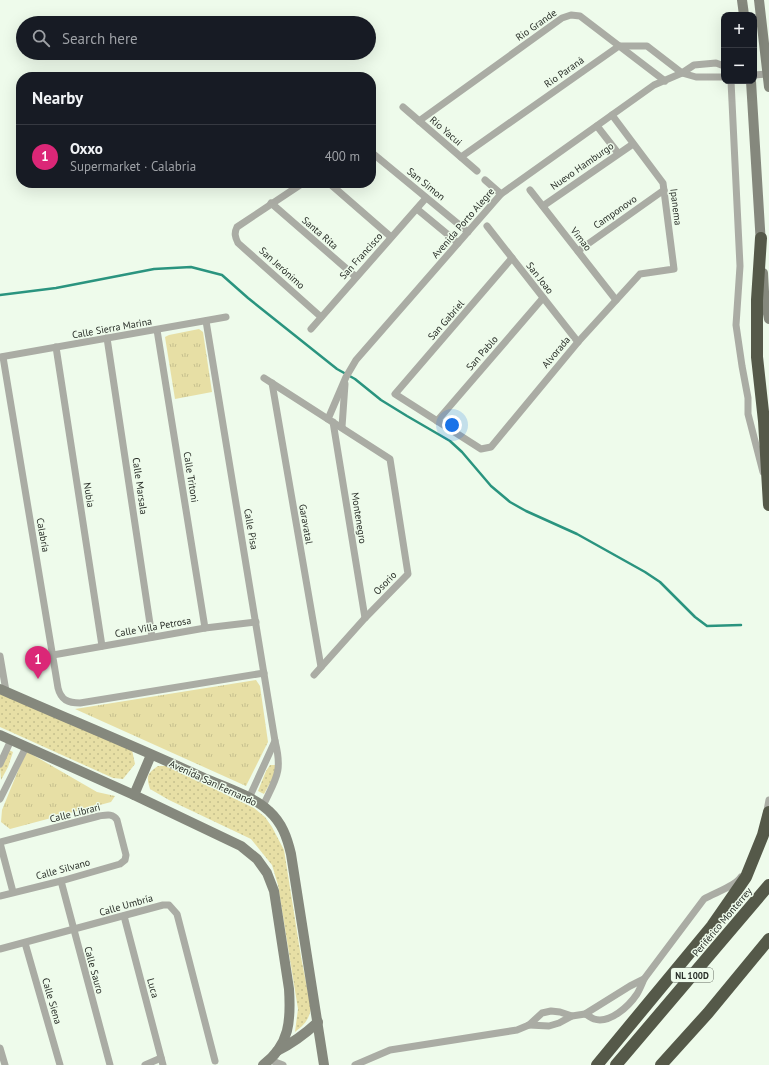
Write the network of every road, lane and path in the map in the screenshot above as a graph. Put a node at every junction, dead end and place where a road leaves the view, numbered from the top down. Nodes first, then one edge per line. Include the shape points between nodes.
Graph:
1 (742, 0) edge
2 (759, 0) edge
3 (744, 12) edge
4 (619, 46) junction
5 (721, 65) edge
6 (682, 73) junction
7 (767, 74) junction
8 (757, 75) edge
9 (721, 77) edge
10 (665, 81) junction
11 (730, 84) edge
12 (751, 84) edge
13 (769, 87) edge
14 (403, 107) dead end
15 (612, 115) junction
16 (419, 121) junction
17 (597, 126) junction
18 (633, 144) junction
19 (618, 153) junction
20 (376, 156) edge
21 (461, 157) junction
22 (477, 171) dead end
23 (485, 180) dead end
24 (295, 188) edge
25 (336, 188) edge
26 (530, 190) dead end
27 (664, 190) junction
28 (501, 194) junction
29 (426, 198) junction
30 (272, 204) junction
31 (543, 206) junction
32 (416, 209) junction
33 (487, 226) dead end
34 (468, 232) junction
35 (391, 237) junction
36 (761, 238) junction
37 (458, 243) junction
38 (578, 251) junction
39 (512, 258) junction
40 (640, 274) joint
41 (356, 278) junction
42 (543, 298) junction
43 (616, 300) junction
44 (226, 317) dead end
45 (321, 317) junction
46 (769, 319) edge
47 (206, 321) junction
48 (311, 328) dead end
49 (156, 330) junction
50 (107, 338) junction
51 (578, 342) junction
52 (56, 347) junction
53 (1, 357) edge
54 (264, 378) dead end
55 (346, 378) junction
56 (272, 383) junction
57 (331, 420) junction
58 (437, 421) junction
59 (342, 427) junction
60 (769, 500) edge
61 (365, 618) junction
62 (256, 622) junction
63 (205, 628) junction
64 (152, 637) junction
65 (102, 646) junction
66 (53, 655) junction
67 (0, 656) edge
68 (321, 667) junction
69 (264, 673) junction
70 (314, 675) dead end
71 (3, 690) edge
72 (0, 735) edge
73 (12, 740) junction
74 (275, 741) junction
75 (26, 747) junction
76 (151, 755) junction
77 (0, 764) edge
78 (134, 795) junction
79 (1, 798) edge
80 (248, 798) junction
81 (769, 800) edge
82 (263, 806) junction
83 (769, 812) edge
84 (0, 843) edge
85 (126, 855) joint
86 (61, 881) junction
87 (769, 885) edge
88 (13, 892) junction
89 (0, 896) edge
90 (124, 916) junction
91 (73, 930) junction
92 (769, 939) edge
93 (24, 943) junction
94 (0, 949) edge
95 (644, 979) junction
96 (585, 1014) junction
97 (572, 1016) junction
98 (318, 1022) junction
99 (529, 1025) junction
100 (0, 1048) edge
101 (277, 1051) junction
102 (215, 1061) dead end
103 (162, 1062) edge
104 (266, 1063) edge
105 (5, 1065) edge
106 (60, 1065) edge
107 (110, 1065) edge
108 (145, 1065) edge
109 (283, 1065) edge
110 (324, 1065) edge
111 (355, 1065) edge
112 (597, 1065) edge
113 (616, 1065) edge
114 (661, 1065) edge

1 - 3 street
2 - 7 street
4 - 6 street via 647,46
4 - 10 street, Rio Grande
4 - 16 street, Rio Grande via 580,16 562,18
4 - 21 street, Rio Paraná
5 - 6 street, Avenida Porto Alegre via 694,64
6 - 9 street via 696,77
6 - 10 street, Avenida Porto Alegre
7 - 8 street
7 - 13 street
10 - 15 street, Avenida Porto Alegre via 654,85
11 - 60 street via 740,266 736,325 748,398 748,414
12 - 36 street
14 - 16 street, Rio Yacui
15 - 17 street, Avenida Porto Alegre
15 - 18 street, Ipanema
16 - 21 street, Rio Yacui
17 - 19 street
17 - 28 street, Avenida Porto Alegre
18 - 19 street, Nuevo Hamburgo
18 - 27 street, Ipanema via 663,183
19 - 31 street, Nuevo Hamburgo
20 - 29 street, San Simon
21 - 22 street, Rio Yacui
23 - 28 street
24 - 30 street
25 - 35 street
26 - 31 street, Vimao
27 - 38 street, Camponovo
27 - 40 street, Ipanema via 674,270
28 - 34 street, Avenida Porto Alegre
29 - 32 street, San Francisco
29 - 34 street, San Simon
30 - 41 street, Santa Rita
30 - 45 street, San Jerónimo via 237,227 235,238
31 - 38 street, Vimao
32 - 35 street, San Francisco
32 - 37 street
33 - 39 street, San Joao
34 - 37 street, Avenida Porto Alegre
35 - 41 street, San Francisco
36 - 46 street via 764,292
36 - 60 highway via 757,357
37 - 55 street, Avenida Porto Alegre via 356,360
38 - 43 street, Vimao
39 - 42 street, San Joao
39 - 58 street, San Gabriel via 395,394
40 - 43 street, Alvorada
41 - 45 street, San Francisco
42 - 51 street, San Joao
42 - 58 street, San Pablo
43 - 51 street, Alvorada
44 - 47 street, Calle Sierra Marina
45 - 48 street, San Francisco
47 - 49 street, Calle Sierra Marina
47 - 62 street, Calle Pisa
49 - 50 street, Calle Sierra Marina
49 - 63 street, Calle Tritoni
50 - 52 street, Calle Sierra Marina
50 - 64 street, Calle Marsala
51 - 58 street, Alvorada via 491,447 481,449
52 - 53 street, Calle Sierra Marina
52 - 65 street, Nubia
53 - 66 street, Calabria
54 - 56 street
55 - 57 street, Avenida Porto Alegre
55 - 59 street
56 - 57 street
56 - 68 street, Garavatal
57 - 59 street
57 - 61 street, Montenegro
59 - 61 street, Osorio via 390,459 408,574
61 - 68 street, Osorio
62 - 63 street, Calle Villa Petrosa
62 - 69 street, Calle Pisa
63 - 64 street, Calle Villa Petrosa
64 - 65 street, Calle Villa Petrosa
65 - 66 street, Calle Villa Petrosa
66 - 69 street, Calabria via 61,696 72,704
67 - 71 street
68 - 70 street, Osorio
69 - 74 street, Calle Pisa
71 - 76 street, Avenida San Fernando
72 - 73 street
73 - 75 street
73 - 77 street
74 - 80 street
74 - 82 street, Calle Pisa via 279,755 279,772
75 - 78 street
75 - 79 street
76 - 78 street
76 - 80 street, Avenida San Fernando
78 - 101 street via 240,846 258,859 267,873 274,891 290,989 289,1028
80 - 82 street, Avenida San Fernando
81 - 95 street via 764,822 740,880 704,899
82 - 98 street, Avenida San Fernando via 278,821 287,839
83 - 112 highway via 763,835 746,877 712,926
84 - 85 street, Calle Librari via 109,815 117,820
84 - 88 street
85 - 86 street, Calle Silvano via 120,864
86 - 88 street, Calle Silvano
86 - 91 street, Calle Sauro
87 - 113 highway, Periférico Monterrey / NL 100D
88 - 89 street, Calle Silvano
90 - 91 street, Calle Umbría
90 - 102 street, Calle Umbría via 163,905 169,905 177,914
90 - 103 street, Luca
91 - 93 street, Calle Umbría
91 - 107 street, Calle Sauro
92 - 114 highway
93 - 94 street, Calle Umbría
93 - 106 street, Calle Siena
95 - 96 street
95 - 96 street via 637,994 617,1014 601,1020
96 - 97 street
97 - 99 street via 550,1026
97 - 99 street via 560,1012 542,1013
98 - 101 street via 292,1044
98 - 110 street, Avenida San Fernando
99 - 111 street via 517,1030 390,1050
100 - 105 street
101 - 104 street
103 - 108 street
104 - 109 street

